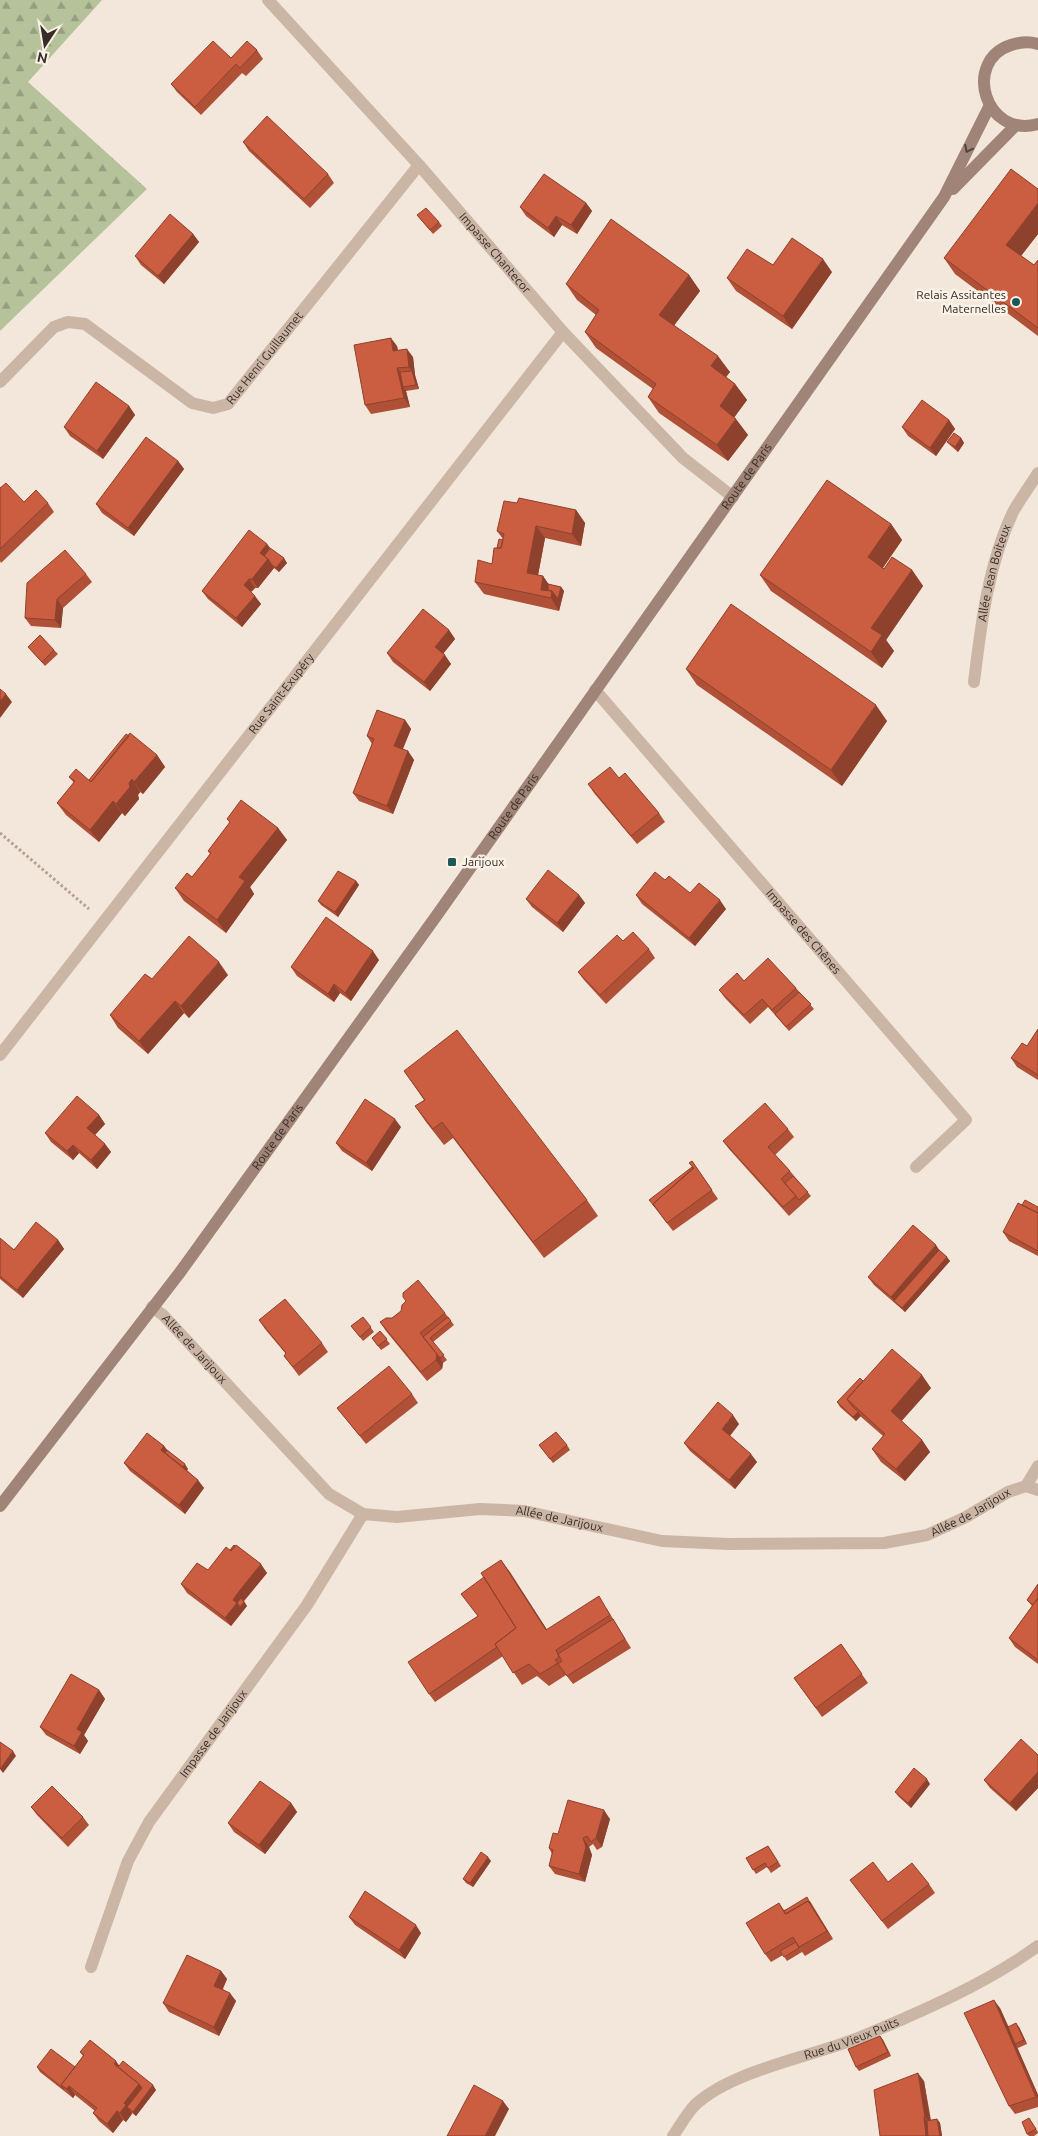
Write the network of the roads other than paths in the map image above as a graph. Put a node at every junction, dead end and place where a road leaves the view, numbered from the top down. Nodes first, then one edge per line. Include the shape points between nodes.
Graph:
1 (268, 0) edge
2 (1036, 41) edge
3 (990, 105) junction
4 (1038, 124) edge
5 (1016, 125) junction
6 (419, 165) junction
7 (944, 198) junction
8 (563, 332) junction
9 (0, 382) edge
10 (1038, 473) edge
11 (733, 497) junction
12 (974, 682) dead end
13 (595, 690) junction
14 (0, 1055) edge
15 (916, 1168) dead end
16 (152, 1307) junction
17 (1038, 1466) edge
18 (1032, 1488) edge
19 (0, 1506) edge
20 (363, 1514) junction
21 (1038, 1946) edge
22 (91, 1967) dead end
23 (673, 2136) edge

1 - 6 street, Impasse Chantecor
2 - 3 main road via 1007,46 988,66 984,92
3 - 5 main road via 1005,121
3 -> 7 main road, Route de Paris
4 - 5 main road
5 - 7 main road, Route de Paris
6 - 8 street, Impasse Chantecor
6 - 9 street, Rue Henri Guillaumet via 228,404 213,408 192,403 85,324 68,322 54,327
7 - 11 main road, Route de Paris
8 - 11 street, Impasse Chantecor via 683,458
8 - 14 street, Rue Saint-Exupéry
10 - 12 street, Allée Jean Boiteux via 1014,512 998,554 982,614
11 - 13 main road, Route de Paris
13 - 15 street, Impasse des Chênes via 966,1120
13 - 16 main road, Route de Paris via 396,973
16 - 19 main road, Route de Paris
16 - 20 street, Allée de Jarijoux via 329,1494
17 - 18 street
18 - 20 street, Allée de Jarijoux via 1008,1492 927,1535 884,1543 662,1541 524,1511 480,1509 397,1517
20 - 22 street, Impasse de Jarijoux via 307,1606 149,1822 128,1861
21 - 23 street, Rue du Vieux Puits via 1013,1964 950,1997 861,2037 726,2084 695,2106

